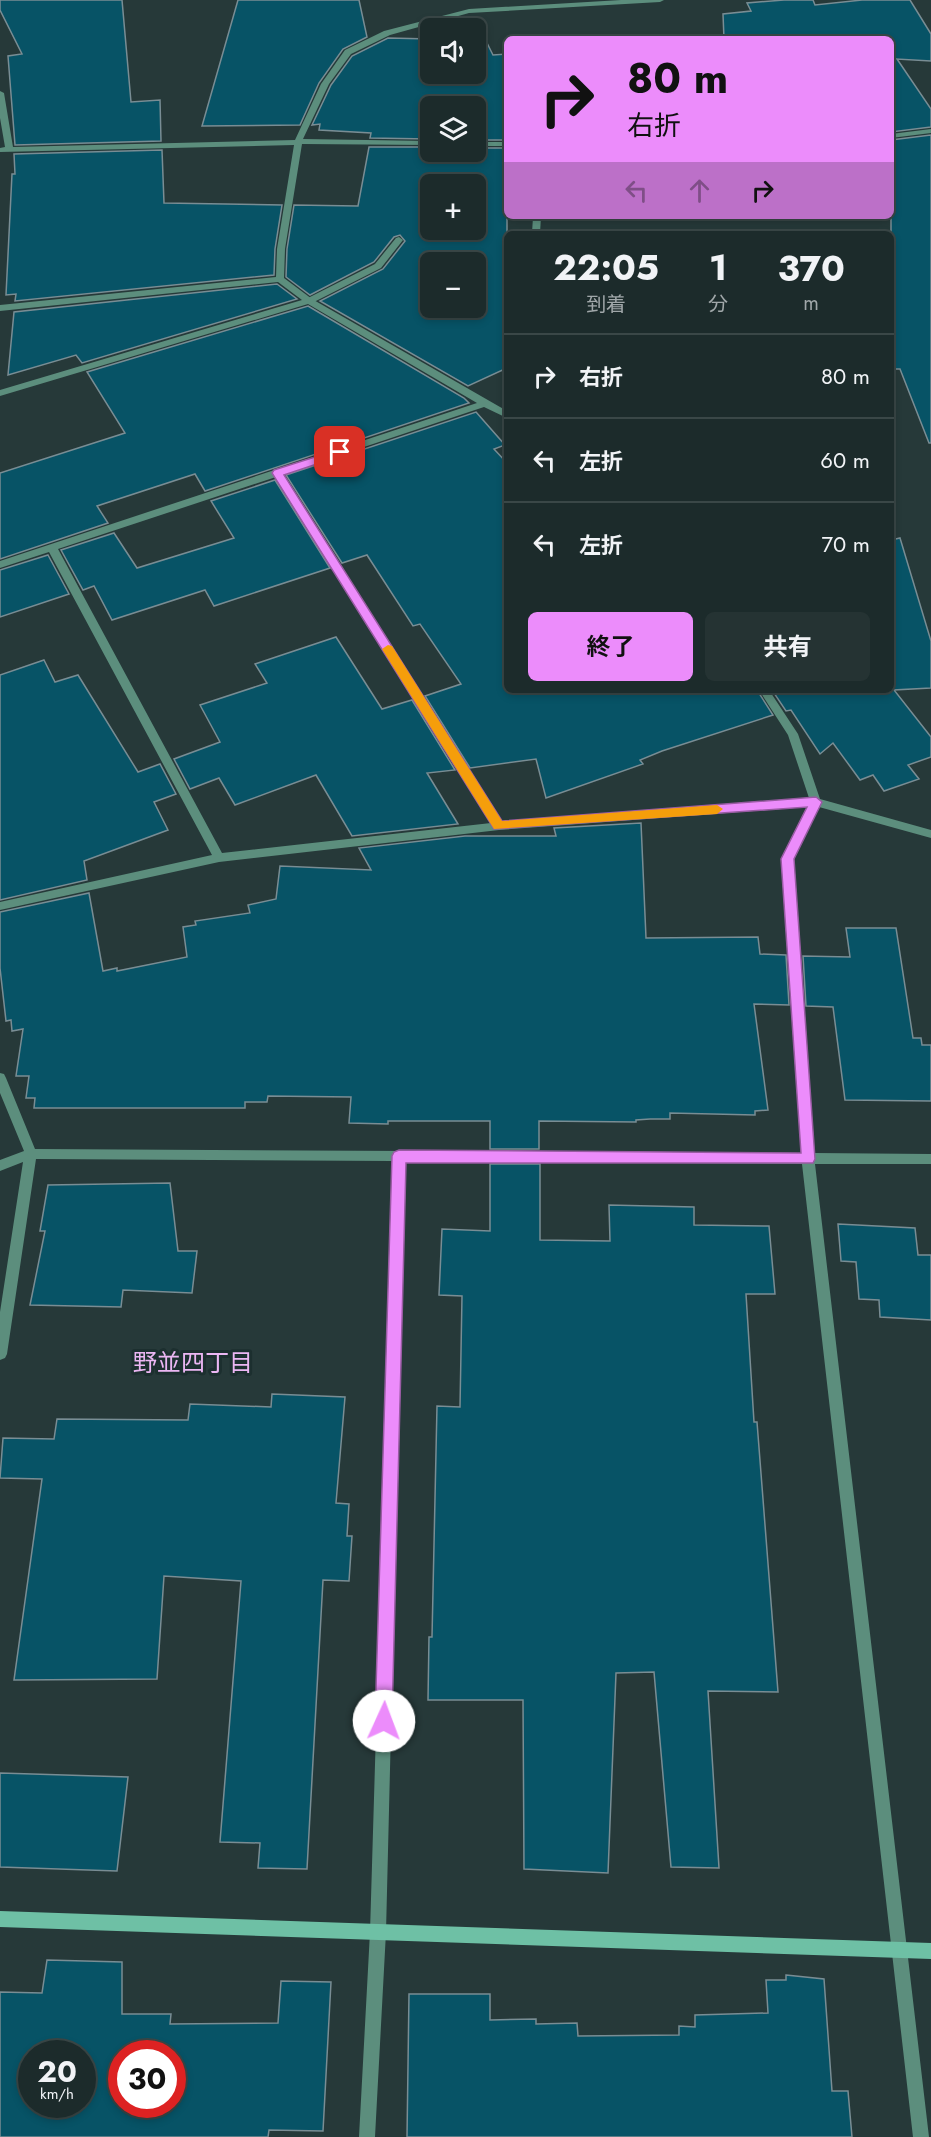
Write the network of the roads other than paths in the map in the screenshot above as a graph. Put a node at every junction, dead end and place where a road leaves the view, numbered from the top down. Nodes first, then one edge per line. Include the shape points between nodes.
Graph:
1 (660, 0) edge
2 (0, 93) edge
3 (931, 131) edge
4 (894, 136) edge
5 (298, 142) junction
6 (420, 143) edge
7 (486, 144) edge
8 (504, 144) edge
9 (4, 150) edge
10 (399, 240) dead end
11 (280, 279) junction
12 (309, 301) junction
13 (0, 308) edge
14 (0, 393) edge
15 (485, 404) junction
16 (504, 414) edge
17 (278, 473) junction
18 (52, 548) junction
19 (0, 565) edge
20 (766, 693) edge
21 (816, 802) junction
22 (499, 826) junction
23 (931, 834) edge
24 (219, 858) junction
25 (0, 906) edge
26 (0, 1078) edge
27 (31, 1154) junction
28 (399, 1156) junction
29 (808, 1159) junction
30 (931, 1160) edge
31 (0, 1166) edge
32 (0, 1354) edge
33 (0, 1919) edge
34 (378, 1932) junction
35 (899, 1950) junction
36 (931, 1951) edge
37 (367, 2137) edge
38 (921, 2137) edge

1 - 5 street via 469,11 387,33 348,52 325,84
2 - 9 street
3 - 4 street
5 - 6 street
5 - 9 street
5 - 11 street via 280,249
7 - 8 street
10 - 12 street via 378,266
11 - 12 street
11 - 13 street
12 - 14 street
12 - 15 street
15 - 16 street
15 - 17 street
17 - 18 street
17 - 22 street
18 - 19 street
18 - 24 street
20 - 21 street via 793,734
21 - 22 street
21 - 23 street
21 - 29 street via 788,859
22 - 24 street
24 - 25 street
26 - 27 street
27 - 28 street
27 - 31 street
27 - 32 street
28 - 29 street
28 - 34 street
29 - 30 street
29 - 35 street
33 - 34 street
34 - 35 street
34 - 37 street
35 - 36 street
35 - 38 street

